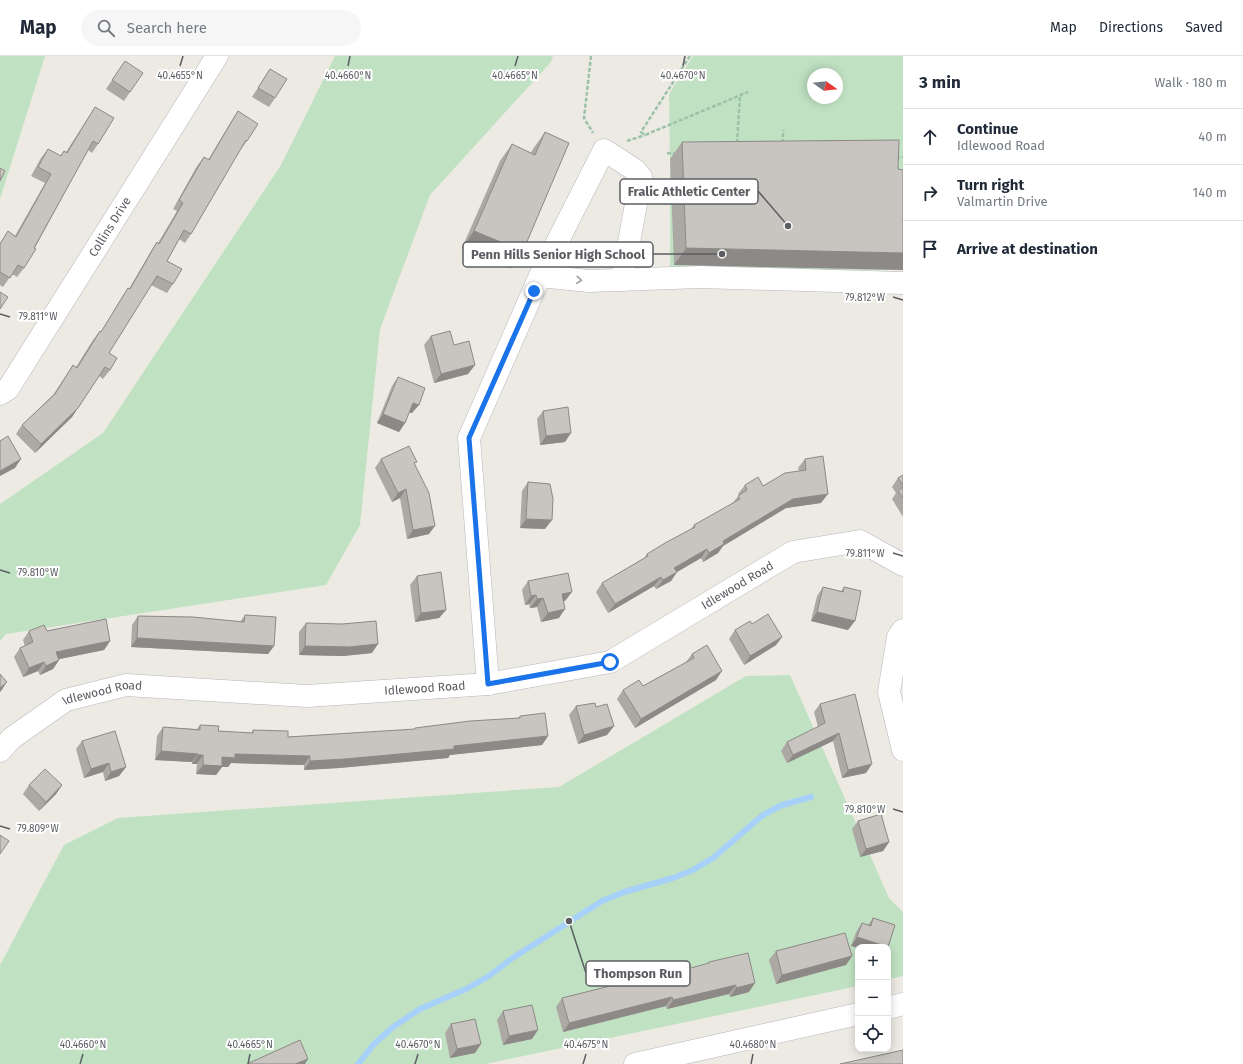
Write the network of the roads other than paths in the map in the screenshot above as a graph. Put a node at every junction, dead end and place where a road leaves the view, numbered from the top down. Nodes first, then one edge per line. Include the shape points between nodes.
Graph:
1 (217, 56) edge
2 (622, 280) junction
3 (903, 283) edge
4 (537, 284) junction
5 (0, 394) edge
6 (903, 565) edge
7 (903, 630) edge
8 (488, 684) junction
9 (903, 750) edge
10 (0, 751) edge
11 (903, 1004) edge
12 (891, 1007) edge
13 (855, 1015) edge
14 (635, 1064) edge

1 - 5 street, Collins Drive via 8,389
2 - 3 street via 700,277
4 -> 2 street
2 - 4 street via 641,178 635,170 604,150
4 - 8 street via 469,438
6 - 8 street, Idlewood Road via 860,541 793,552 610,662
7 - 9 street via 898,637 888,692
8 - 10 street, Idlewood Road via 307,696 126,685 66,700 12,738
11 - 12 street
13 - 14 street

